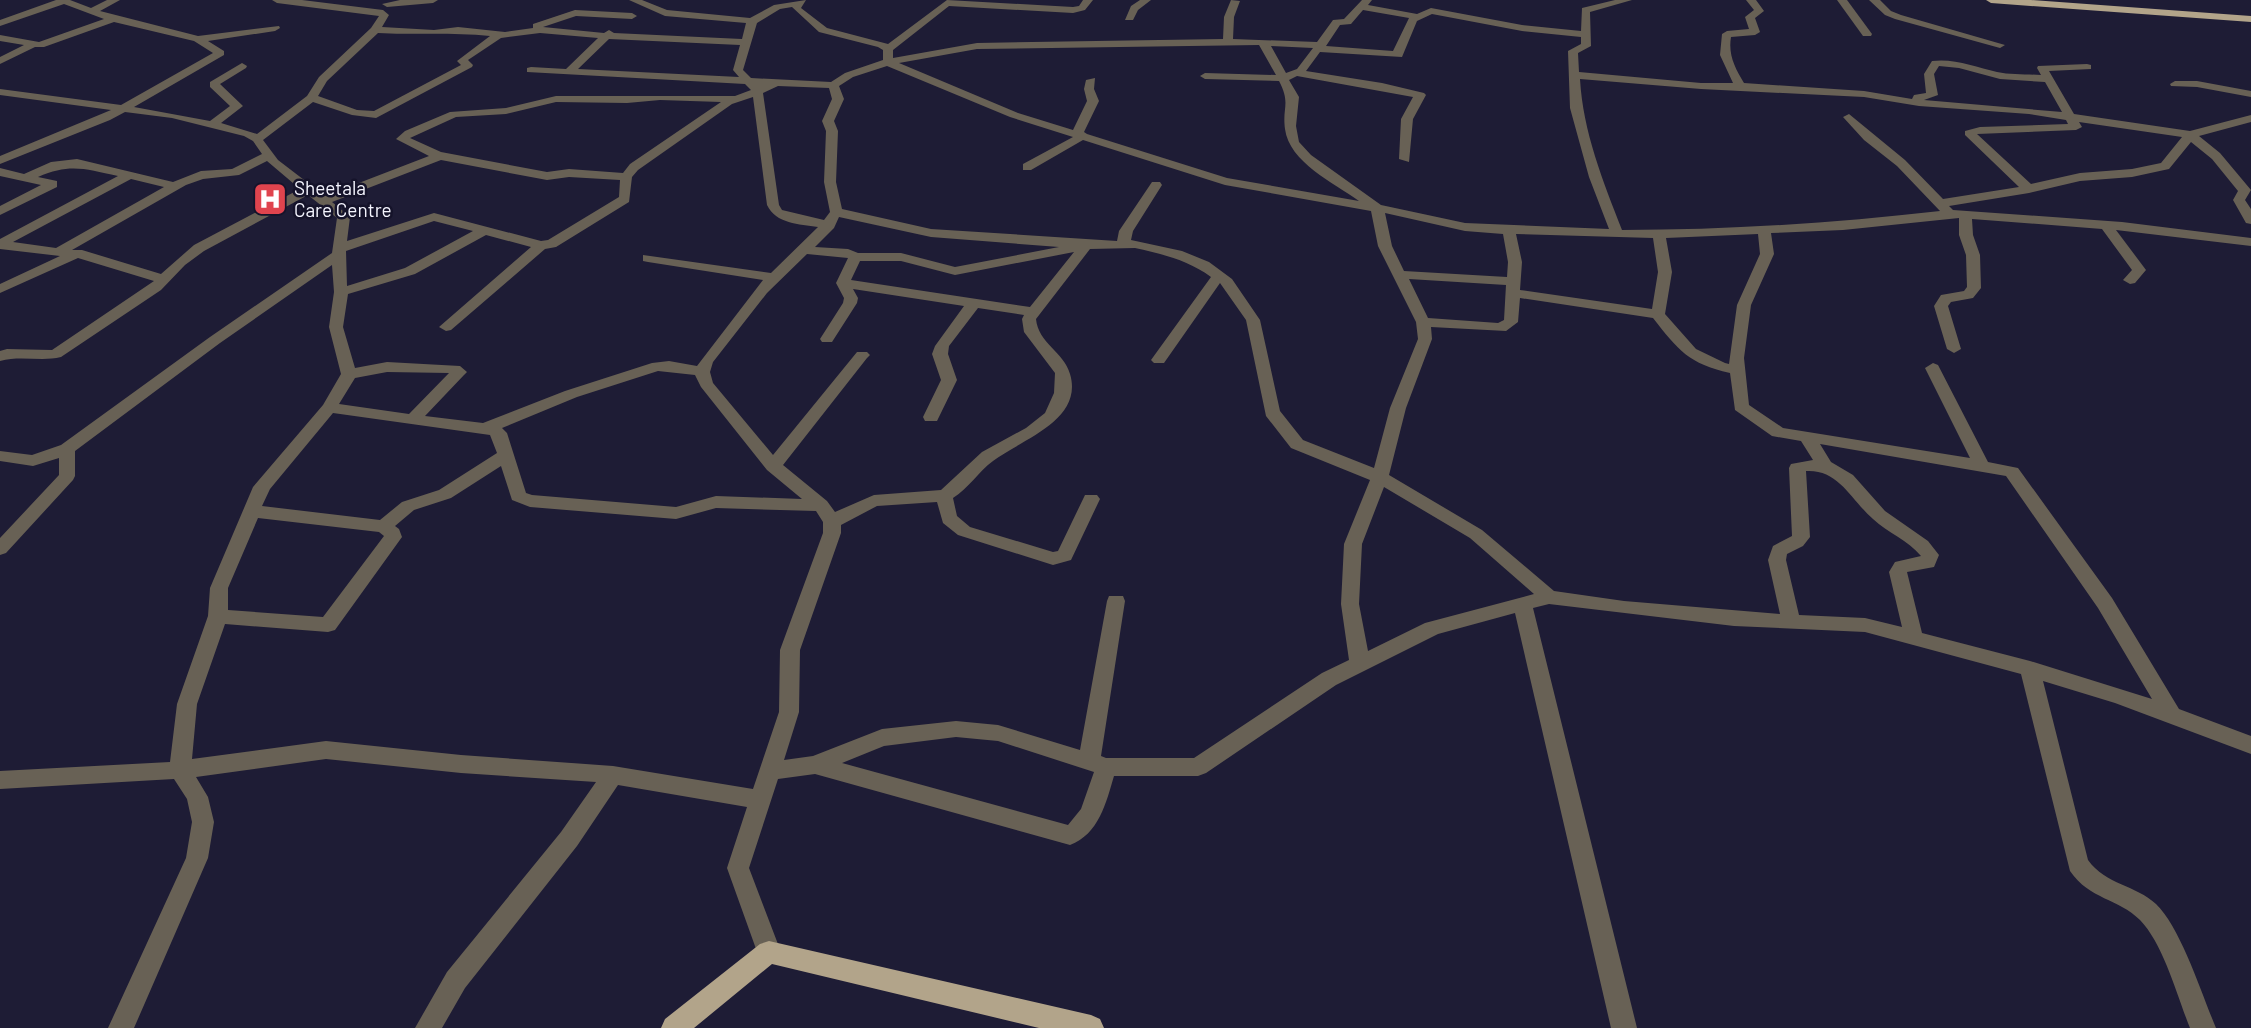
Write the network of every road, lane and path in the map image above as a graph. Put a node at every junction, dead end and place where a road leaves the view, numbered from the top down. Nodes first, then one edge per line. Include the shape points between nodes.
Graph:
1 (115, 0) edge
2 (277, 0) edge
3 (433, 0) edge
4 (634, 0) edge
5 (1088, 0) edge
6 (1146, 0) edge
7 (1235, 0) edge
8 (1439, 0) edge
9 (1627, 0) edge
10 (1751, 0) edge
11 (1842, 0) edge
12 (1874, 0) edge
13 (1991, 0) edge
14 (63, 1) edge
15 (799, 1) edge
16 (944, 2) edge
17 (1364, 4) edge
18 (386, 5) edge
19 (645, 5) junction
20 (1431, 10) junction
21 (92, 11) junction
22 (632, 16) junction
23 (1418, 17) junction
24 (1129, 18) dead end
25 (113, 19) junction
26 (2251, 19) edge
27 (752, 21) junction
28 (0, 23) edge
29 (275, 28) dead end
30 (375, 30) junction
31 (527, 32) junction
32 (500, 34) junction
33 (1867, 34) dead end
34 (1586, 35) junction
35 (605, 37) junction
36 (0, 38) edge
37 (198, 39) junction
38 (746, 42) junction
39 (1228, 42) junction
40 (1264, 42) junction
41 (32, 45) junction
42 (2000, 45) dead end
43 (1320, 47) junction
44 (888, 56) junction
45 (0, 61) edge
46 (242, 66) dead end
47 (2087, 67) dead end
48 (531, 69) dead end
49 (569, 72) junction
50 (1574, 75) junction
51 (1205, 76) dead end
52 (1291, 76) junction
53 (747, 79) junction
54 (2047, 79) junction
55 (1091, 80) dead end
56 (777, 82) junction
57 (2175, 84) dead end
58 (833, 85) junction
59 (1741, 86) junction
60 (0, 92) edge
61 (757, 92) junction
62 (2251, 93) edge
63 (311, 98) junction
64 (735, 99) junction
65 (1919, 103) junction
66 (124, 108) junction
67 (1849, 117) dead end
68 (2069, 117) junction
69 (2251, 118) edge
70 (214, 123) junction
71 (1080, 134) junction
72 (2190, 135) junction
73 (257, 139) junction
74 (268, 156) junction
75 (439, 156) junction
76 (1405, 159) dead end
77 (0, 160) edge
78 (1027, 167) dead end
79 (0, 172) edge
80 (129, 175) junction
81 (27, 177) junction
82 (626, 177) junction
83 (1156, 185) dead end
84 (176, 186) junction
85 (2029, 189) junction
86 (316, 195) junction
87 (1941, 203) junction
88 (1377, 208) junction
89 (0, 211) edge
90 (1958, 215) junction
91 (833, 219) junction
92 (2251, 219) edge
93 (2106, 225) junction
94 (485, 230) junction
95 (1764, 230) junction
96 (1510, 231) junction
97 (1617, 233) junction
98 (1659, 234) junction
99 (2251, 242) edge
100 (0, 244) edge
101 (1087, 244) junction
102 (541, 245) junction
103 (1123, 245) junction
104 (805, 250) junction
105 (339, 251) junction
106 (65, 253) junction
107 (855, 257) junction
108 (648, 258) dead end
109 (1219, 275) junction
110 (1399, 275) junction
111 (775, 278) junction
112 (163, 279) junction
113 (2130, 280) dead end
114 (843, 283) junction
115 (1515, 288) junction
116 (0, 289) edge
117 (341, 292) junction
118 (974, 303) junction
119 (1032, 312) junction
120 (1658, 314) junction
121 (1423, 323) junction
122 (446, 327) dead end
123 (827, 339) dead end
124 (1954, 349) dead end
125 (862, 355) dead end
126 (0, 356) edge
127 (1159, 360) dead end
128 (1933, 368) dead end
129 (1737, 370) junction
130 (702, 372) junction
131 (349, 374) junction
132 (329, 408) junction
133 (931, 417) dead end
134 (413, 419) junction
135 (485, 428) junction
136 (1807, 437) junction
137 (68, 449) junction
138 (506, 455) junction
139 (0, 456) edge
140 (773, 466) junction
141 (1825, 466) junction
142 (1982, 466) junction
143 (1380, 477) junction
144 (944, 496) junction
145 (1091, 499) dead end
146 (821, 505) junction
147 (252, 511) junction
148 (832, 522) junction
149 (383, 526) junction
150 (0, 549) edge
151 (1549, 597) junction
152 (1116, 601) dead end
153 (1522, 604) junction
154 (218, 616) junction
155 (1791, 620) junction
156 (1914, 638) junction
157 (1360, 664) junction
158 (2030, 669) junction
159 (2172, 716) junction
160 (2251, 745) edge
161 (815, 765) junction
162 (1098, 765) junction
163 (180, 770) junction
164 (769, 771) junction
165 (613, 775) junction
166 (0, 780) edge
167 (760, 800) junction
168 (769, 952) junction
169 (121, 1028) edge
170 (428, 1028) edge
171 (674, 1028) edge
172 (1091, 1028) edge
173 (1624, 1028) edge
174 (2203, 1028) edge

1 - 21 street
2 - 18 street
3 - 18 street
4 - 19 street
5 - 16 street via 1073,10
6 - 24 street
7 - 39 street
8 - 20 street
9 - 34 street via 1585,10
10 - 59 street via 1759,11 1750,17 1755,32 1727,34 1725,39 1726,63
11 - 33 street
12 - 42 street via 1898,17
13 - 26 main road
14 - 21 street
14 - 28 street
15 - 27 street
15 - 44 street via 796,8 823,30 870,40
16 - 44 street
17 - 23 street
17 - 43 street via 1347,22 1337,22
18 - 30 street
19 - 22 street
19 - 27 street via 677,15
20 - 23 street
20 - 34 street
21 - 25 street
22 - 31 street via 576,13 542,22
22 - 35 street
23 - 43 street via 1405,33 1398,55
25 - 37 street
25 - 41 street
27 - 38 street
29 - 37 street
30 - 32 street
30 - 63 street via 324,79
31 - 32 street
31 - 35 street
32 - 63 street via 464,58 468,65 376,115
34 - 50 street via 1586,46 1573,51
35 - 38 street
35 - 49 street
36 - 41 street
37 - 66 street via 220,53
38 - 53 street via 738,69
39 - 40 street
39 - 44 street via 977,46
40 - 43 street
40 - 52 street
41 - 45 street
43 - 52 street
44 - 58 street
44 - 71 street via 914,75
46 - 70 street via 215,82 237,106
47 - 54 street via 2047,66 2042,70
48 - 49 street
49 - 53 street
50 - 59 street
50 - 97 street via 1576,108
51 - 52 street
52 - 76 street via 1417,93 1419,98 1408,119
52 - 88 street via 1293,143
53 - 56 street
53 - 61 street
54 - 65 street via 2000,76 1936,63 1929,74 1932,95 1918,97
54 - 68 street
55 - 71 street via 1093,101
56 - 58 street
56 - 61 street
57 - 62 street
58 - 91 street via 838,99 828,121
59 - 65 street via 1864,94
60 - 66 street
61 - 64 street
61 - 91 street via 773,205 783,216
63 - 73 street
64 - 75 street via 556,99 506,111 454,114 402,139
64 - 82 street
65 - 68 street
66 - 70 street
66 - 77 street
67 - 87 street
68 - 72 street
68 - 85 street via 2076,127 1969,133
69 - 72 street
70 - 73 street
71 - 78 street via 1072,145
71 - 88 street via 1224,181
72 - 85 street via 2165,166
72 - 92 street via 2216,156 2245,190 2238,200
73 - 74 street
74 - 84 street via 235,172 201,176
74 - 86 street
75 - 82 street via 547,176
75 - 86 street
79 - 81 street
80 - 81 street via 70,163
80 - 84 street
80 - 100 street
81 - 89 street via 53,184
82 - 102 street via 625,199 551,244
83 - 103 street via 1126,231
84 - 106 street
85 - 87 street
86 - 105 street via 344,217
86 - 112 street via 199,247
87 - 90 street
88 - 96 street via 1454,226
88 - 110 street via 1385,246
90 - 93 street
90 - 95 street
90 - 124 street via 1973,255 1973,288 1968,295 1946,298 1941,306
91 - 101 street via 931,233
91 - 104 street
93 - 99 street
93 - 113 street via 2139,270
94 - 102 street
94 - 105 street via 434,217
94 - 117 street via 410,271
95 - 98 street
95 - 129 street via 1767,254 1744,305
96 - 97 street
96 - 115 street
97 - 98 street
98 - 120 street via 1665,272
100 - 106 street
101 - 103 street
101 - 107 street via 955,271 901,257
101 - 119 street
102 - 122 street
103 - 109 street via 1177,254
104 - 107 street
104 - 111 street
105 - 117 street
105 - 137 street
106 - 112 street via 82,253
106 - 116 street
107 - 114 street
108 - 111 street
109 - 127 street
109 - 143 street via 1253,320 1272,412 1297,444
110 - 115 street via 1455,276
110 - 121 street
111 - 130 street via 741,316
112 - 126 street via 56,354 10,352
114 - 118 street
114 - 123 street via 850,303
115 - 120 street
115 - 121 street via 1511,323 1506,327
117 - 131 street via 336,327
118 - 119 street
118 - 133 street via 942,346 940,354 949,380
119 - 144 street via 1028,327 1065,381 1060,401 1046,423 989,455
120 - 129 street via 1693,357
121 - 143 street via 1425,339 1398,408
125 - 140 street
128 - 142 street
129 - 136 street via 1741,407 1778,432
130 - 135 street via 657,366
130 - 140 street via 706,384
131 - 132 street
131 - 134 street via 387,367 459,372
132 - 134 street
132 - 147 street via 262,487
134 - 135 street
135 - 138 street via 499,433
136 - 141 street
136 - 142 street
137 - 139 street via 33,461
137 - 150 street via 67,476
138 - 146 street via 518,496 530,501 676,513 716,502
138 - 149 street via 445,494 408,506
140 - 146 street
141 - 155 street via 1797,468 1801,537 1779,550 1777,560
141 - 156 street via 1847,479 1879,515 1930,555 1928,562 1901,566 1898,572
142 - 159 street via 2012,472 2105,603
143 - 151 street via 1476,534
143 - 157 street via 1353,544 1350,604
144 - 145 street via 949,519 964,531 1053,559 1065,555
144 - 148 street via 870,500
146 - 148 street
147 - 149 street
147 - 154 street via 219,588
148 - 164 street via 790,650 789,712
149 - 154 street via 393,537 328,625
151 - 153 street
151 - 155 street via 1734,619
152 - 162 street
153 - 157 street via 1432,628
153 - 173 street
154 - 163 street via 187,704
155 - 156 street via 1865,625
156 - 158 street
157 - 162 street via 1329,679 1198,767
158 - 159 street
158 - 174 street via 2078,864 2086,878 2136,903 2157,923
159 - 160 street
161 - 162 street via 882,738 956,729 998,733
161 - 162 street via 1070,835 1082,830 1087,820
161 - 164 street
163 - 165 street via 326,750
163 - 166 street
163 - 169 street via 197,797 203,822 197,858
164 - 167 street
165 - 167 street
165 - 170 street via 569,839 456,980
167 - 168 street via 738,868
168 - 171 main road
168 - 172 main road

